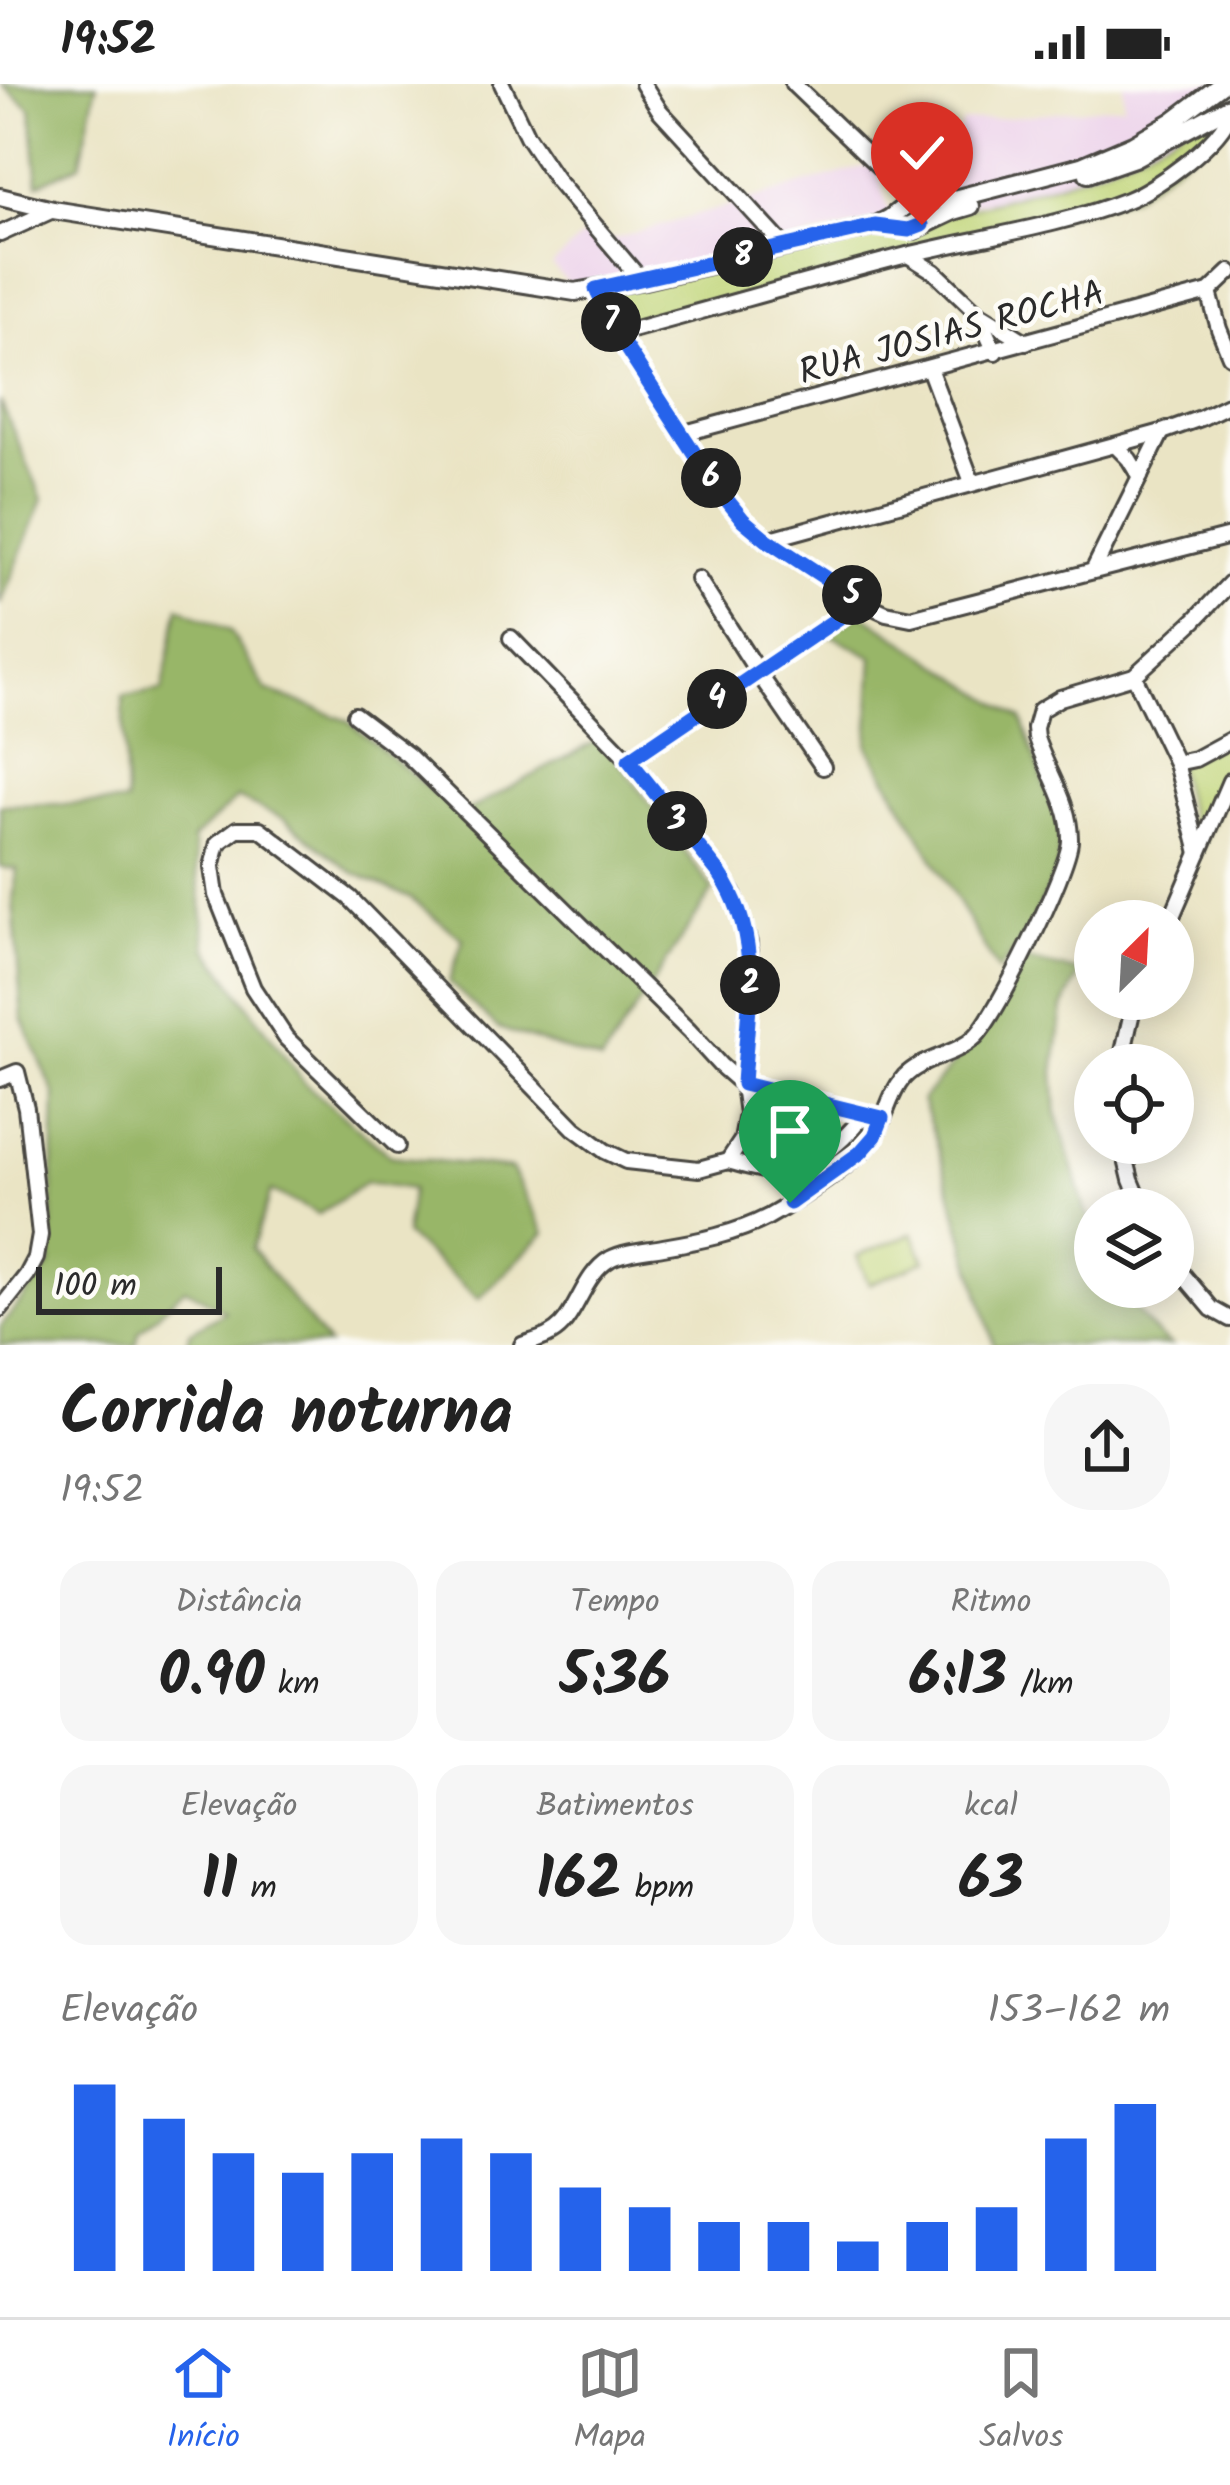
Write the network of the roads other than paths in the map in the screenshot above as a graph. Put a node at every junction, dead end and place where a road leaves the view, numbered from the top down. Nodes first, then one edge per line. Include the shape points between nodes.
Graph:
1 (502, 84) edge
2 (644, 84) edge
3 (793, 84) edge
4 (1222, 84) edge
5 (1230, 109) edge
6 (1226, 130) edge
7 (1183, 134) junction
8 (1177, 169) junction
9 (894, 180) junction
10 (0, 197) edge
11 (917, 203) junction
12 (53, 210) junction
13 (907, 222) junction
14 (0, 234) edge
15 (785, 247) junction
16 (940, 248) junction
17 (908, 255) junction
18 (935, 272) junction
19 (1230, 272) edge
20 (641, 280) junction
21 (596, 289) junction
22 (1209, 292) junction
23 (977, 312) junction
24 (617, 334) junction
25 (1026, 342) junction
26 (995, 352) junction
27 (1230, 356) edge
28 (929, 368) junction
29 (1230, 404) edge
30 (1162, 432) junction
31 (680, 434) junction
32 (1115, 445) junction
33 (1140, 477) junction
34 (972, 482) junction
35 (1230, 538) edge
36 (767, 540) junction
37 (1194, 546) junction
38 (1229, 551) edge
39 (1094, 569) junction
40 (698, 579) dead end
41 (1230, 583) edge
42 (862, 602) junction
43 (511, 638) dead end
44 (757, 671) junction
45 (1134, 676) junction
46 (355, 715) dead end
47 (1230, 740) edge
48 (629, 760) junction
49 (1176, 763) junction
50 (823, 767) dead end
51 (1230, 781) edge
52 (1199, 853) junction
53 (1179, 900) edge
54 (0, 1079) edge
55 (743, 1084) junction
56 (865, 1114) junction
57 (882, 1118) junction
58 (397, 1146) dead end
59 (728, 1161) junction
60 (1194, 1288) edge
61 (0, 1309) edge
62 (1230, 1319) edge
63 (522, 1345) edge

1 - 20 street via 556,181
2 - 15 street
3 - 9 street
4 - 11 main road via 1173,121 1081,166
5 - 6 street
5 - 7 main road
6 - 8 street
7 - 8 street
7 - 13 main road via 1118,164
8 - 16 street via 1114,205
9 - 11 street
9 - 13 street
10 - 12 main road
11 - 13 main road via 904,205
12 - 14 street
12 - 21 main road via 567,292
13 - 15 main road
15 - 20 main road
16 - 17 street
16 - 18 street
17 - 18 street
17 - 24 street
18 - 23 street
19 - 22 street, RUA JOSIAS ROCHA
20 - 21 main road
21 - 24 street
22 - 25 street, RUA JOSIAS ROCHA
22 - 27 street
23 - 25 street
23 - 26 street
24 - 31 street
25 - 26 street, RUA JOSIAS ROCHA
26 - 28 street, RUA JOSIAS ROCHA
28 - 31 street, RUA JOSIAS ROCHA
28 - 34 street
29 - 30 street
30 - 32 street
30 - 33 street
31 - 36 street
32 - 33 street
32 - 34 street
33 - 39 street
34 - 36 street
35 - 37 street
35 - 38 street
36 - 42 street
37 - 38 street
37 - 39 street
39 - 42 street via 911,617
40 - 44 street
41 - 45 street
42 - 44 street
43 - 48 street
44 - 48 street
44 - 50 street
45 - 49 street
45 - 57 street via 1040,710 1036,738 1067,817 1066,863 978,1035 910,1072
46 - 55 street via 408,755
47 - 49 street
48 - 55 street via 720,874 742,916 751,972
49 - 52 street
51 - 52 street
52 - 53 street
54 - 61 street via 17,1072 40,1234 27,1275
55 - 56 street
55 - 59 street via 742,1140
56 - 57 street
56 - 59 street via 819,1158 792,1169
57 - 63 street via 860,1153 766,1218 710,1239 610,1259 560,1328
58 - 59 street via 286,1038 253,988 215,895 212,867 218,843 237,829 260,829 350,898 605,1151 654,1166 699,1169
60 - 62 street

